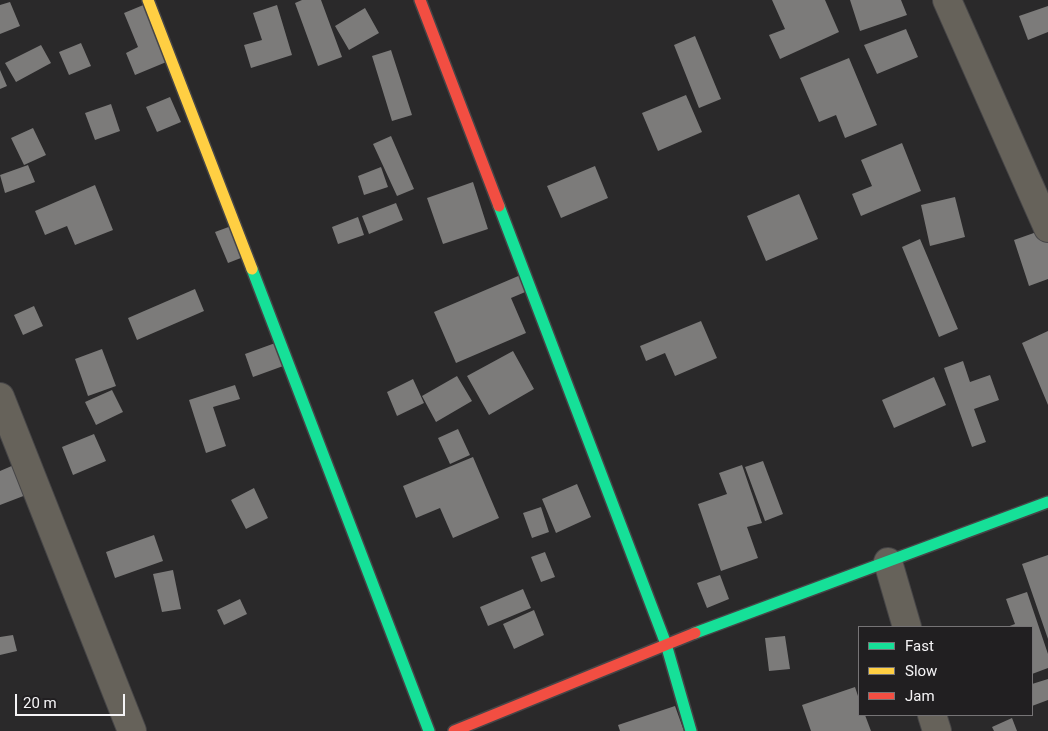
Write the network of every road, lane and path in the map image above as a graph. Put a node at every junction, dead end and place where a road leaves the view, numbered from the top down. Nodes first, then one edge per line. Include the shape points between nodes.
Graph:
1 (148, 0) edge
2 (420, 0) edge
3 (947, 0) edge
4 (1048, 228) edge
5 (0, 397) edge
6 (1048, 502) edge
7 (888, 562) junction
8 (907, 626) edge
9 (666, 644) junction
10 (932, 716) edge
11 (132, 731) edge
12 (429, 731) edge
13 (454, 731) edge
14 (691, 731) edge
15 (937, 731) edge

1 - 12 street
2 - 9 street
3 - 4 street
5 - 11 street
6 - 7 street
7 - 8 street
7 - 9 street
9 - 13 street
9 - 14 street
10 - 15 street

